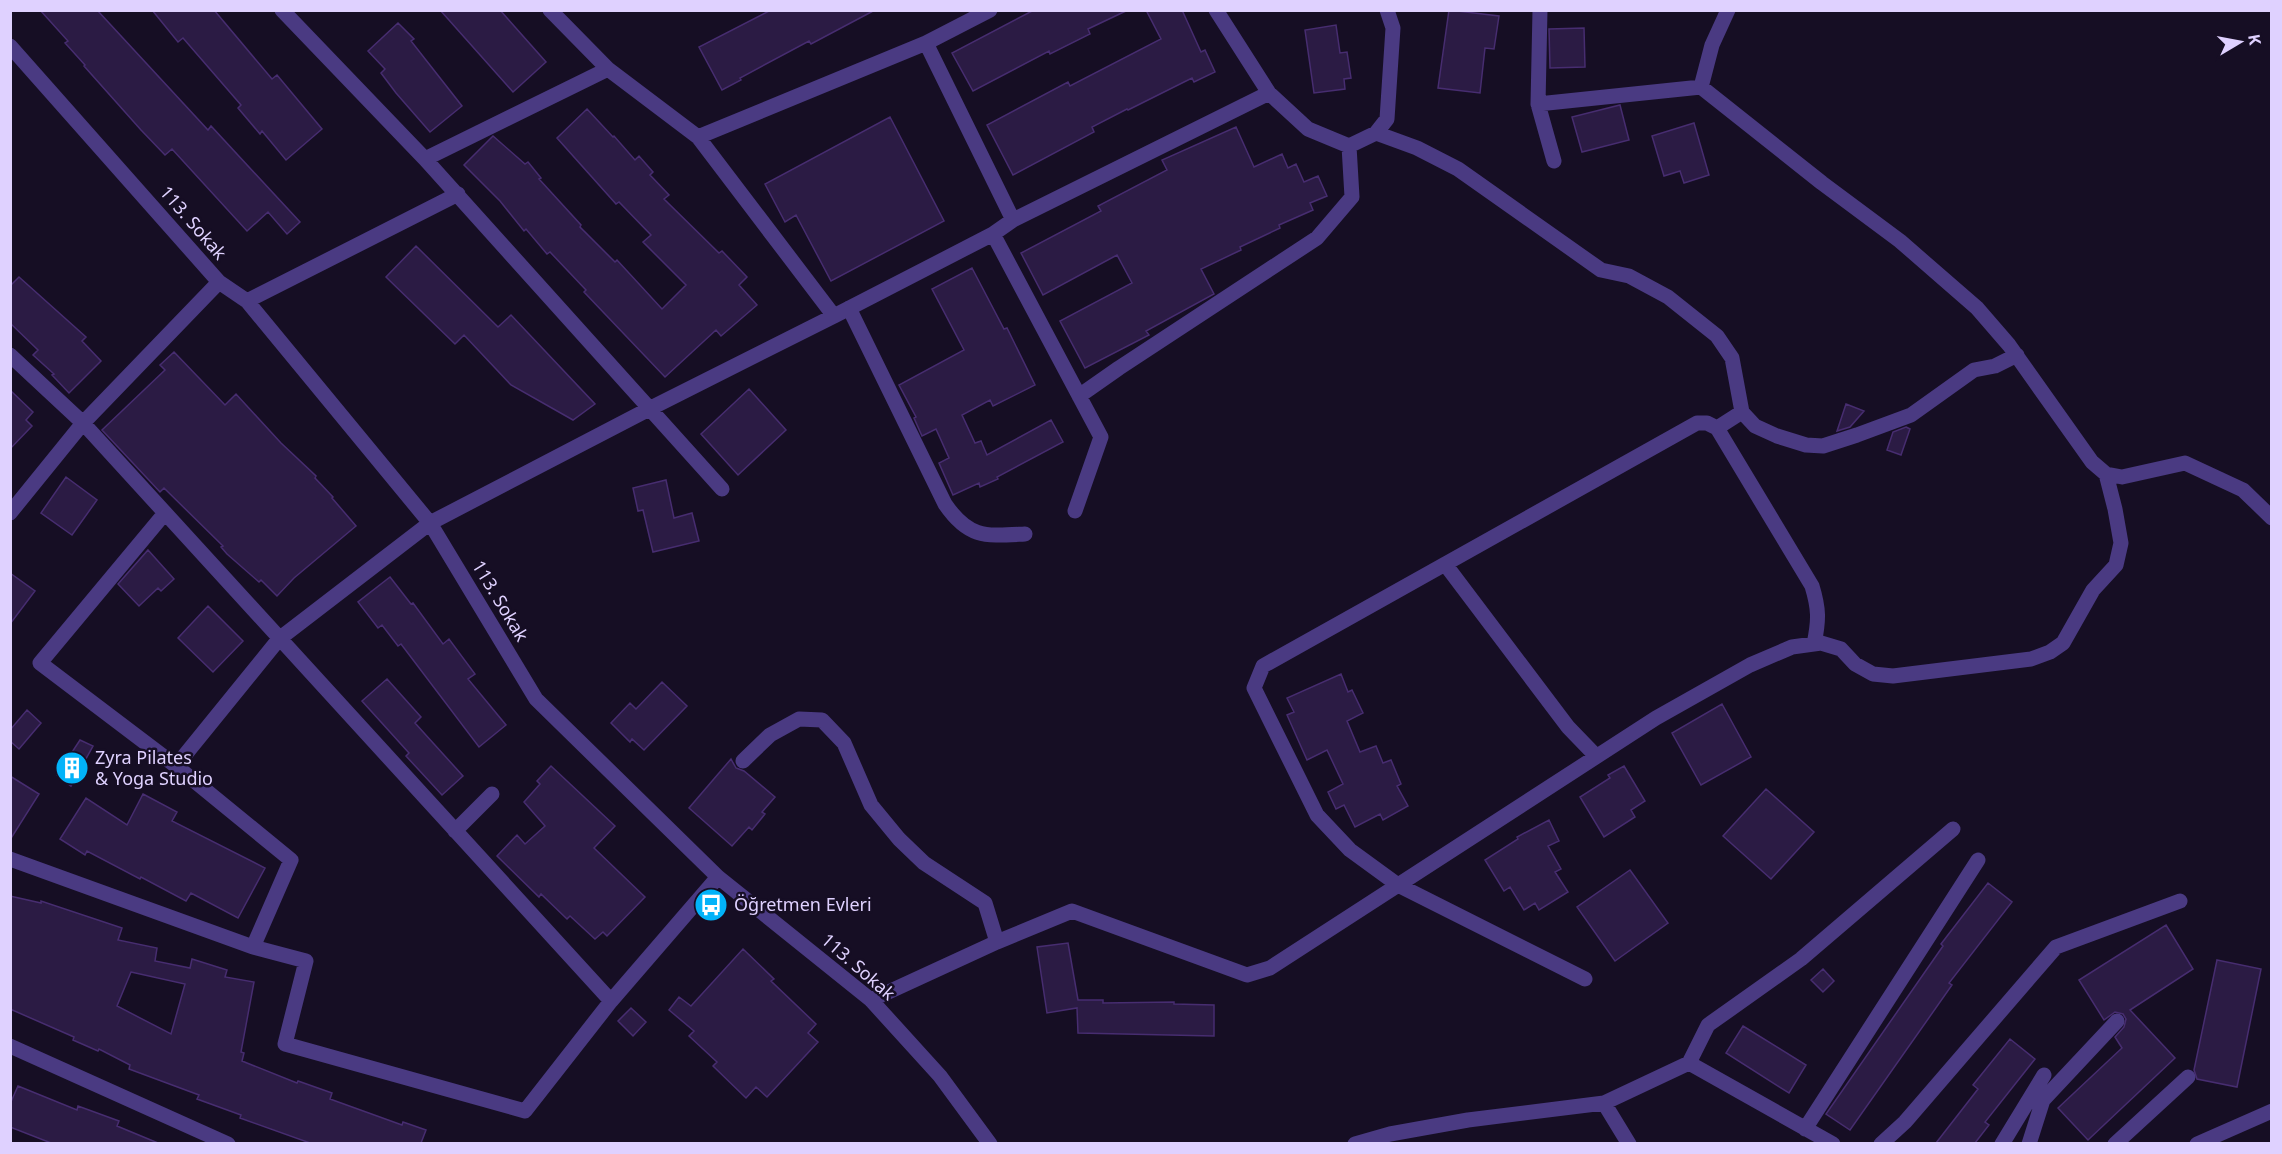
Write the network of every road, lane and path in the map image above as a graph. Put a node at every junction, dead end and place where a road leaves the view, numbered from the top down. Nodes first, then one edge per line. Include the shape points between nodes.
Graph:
1 (282, 10) edge
2 (550, 10) edge
3 (990, 10) edge
4 (1216, 10) edge
5 (1387, 10) edge
6 (1540, 10) edge
7 (1728, 10) edge
8 (927, 43) junction
9 (10, 46) edge
10 (608, 69) junction
11 (1701, 87) junction
12 (1269, 93) junction
13 (1538, 104) junction
14 (1376, 133) junction
15 (698, 136) junction
16 (1349, 146) junction
17 (425, 159) junction
18 (1554, 161) dead end
19 (458, 194) junction
20 (1013, 220) junction
21 (993, 234) junction
22 (219, 282) junction
23 (247, 301) junction
24 (849, 308) junction
25 (834, 316) junction
26 (10, 356) edge
27 (2017, 356) junction
28 (1079, 396) junction
29 (651, 408) junction
30 (1742, 412) junction
31 (84, 423) junction
32 (1717, 428) junction
33 (2106, 474) junction
34 (722, 489) dead end
35 (1075, 511) dead end
36 (10, 513) edge
37 (165, 513) junction
38 (2271, 518) edge
39 (430, 523) junction
40 (1025, 534) dead end
41 (1445, 564) junction
42 (279, 639) junction
43 (1814, 644) junction
44 (1596, 756) junction
45 (743, 761) dead end
46 (176, 766) junction
47 (492, 794) dead end
48 (1953, 829) dead end
49 (455, 831) junction
50 (10, 859) edge
51 (1978, 860) dead end
52 (718, 877) junction
53 (1398, 885) junction
54 (2180, 901) dead end
55 (997, 942) junction
56 (253, 947) junction
57 (1585, 979) dead end
58 (871, 1000) junction
59 (611, 1001) junction
60 (2117, 1021) dead end
61 (10, 1046) edge
62 (1689, 1063) junction
63 (2044, 1075) dead end
64 (2188, 1077) dead end
65 (1604, 1103) junction
66 (2271, 1111) edge
67 (1805, 1129) junction
68 (228, 1143) edge
69 (990, 1143) edge
70 (1355, 1143) edge
71 (1629, 1143) edge
72 (1827, 1143) edge
73 (1881, 1143) edge
74 (2002, 1143) edge
75 (2029, 1143) edge
76 (2115, 1143) edge
77 (2197, 1143) edge

1 - 17 street
2 - 10 street
3 - 8 street
4 - 12 street
5 - 14 street via 1393,28 1387,119
6 - 13 street
7 - 11 street via 1712,45
8 - 15 street
8 - 20 street
9 - 22 street, 113. Sokak
10 - 15 street
10 - 17 street
11 - 13 street
11 - 27 street via 1900,242 1977,308
12 - 16 street via 1308,129
12 - 20 street
13 - 18 street
14 - 16 street
14 - 30 street via 1417,148 1458,170 1601,270 1629,276 1668,297 1716,336 1732,358
15 - 25 street
16 - 28 street via 1352,197 1317,238
17 - 19 street
19 - 23 street
19 - 29 street
20 - 21 street
21 - 24 street
21 - 28 street
22 - 23 street, 113. Sokak
22 - 31 street
23 - 39 street, 113. Sokak
24 - 25 street
24 - 40 street via 957,522 974,532
25 - 29 street
26 - 31 street
27 - 30 street via 1974,370 1911,415 1822,446 1777,436 1755,426
27 - 33 street via 2092,462
28 - 35 street via 1101,437
29 - 34 street
29 - 39 street
30 - 32 street
31 - 36 street
31 - 37 street
32 - 41 street via 1697,423
32 - 43 street via 1812,586 1819,607
33 - 38 street via 2122,477 2185,463 2243,490
33 - 43 street via 2121,543 2116,565 2093,590 2063,643 2050,652 2031,659 1893,676 1873,674 1855,664 1841,649
37 - 42 street
37 - 46 street via 40,663
39 - 42 street
39 - 52 street, 113. Sokak via 536,699
41 - 44 street via 1568,727
41 - 53 street via 1263,666 1254,688 1317,815 1350,850
42 - 46 street
42 - 49 street
43 - 44 street via 1792,647 1750,665
44 - 53 street
45 - 55 street via 770,735 799,719 822,720 844,743 871,805 899,839 924,863 985,903
46 - 56 street via 291,860
47 - 49 street
48 - 62 street via 1801,959 1708,1025
49 - 59 street
50 - 56 street
51 - 67 street
52 - 58 street, 113. Sokak
52 - 59 street
53 - 55 street via 1270,968 1247,975 1072,910
53 - 57 street
54 - 73 street via 2056,947 1905,1122
55 - 58 street
56 - 59 street via 306,961 285,1044 525,1111
58 - 69 street, 113. Sokak via 940,1076
60 - 75 street via 2043,1100
61 - 68 street
62 - 65 street
62 - 67 street
63 - 74 street
64 - 76 street
65 - 70 street via 1468,1120
65 - 71 street
66 - 77 street
67 - 72 street

